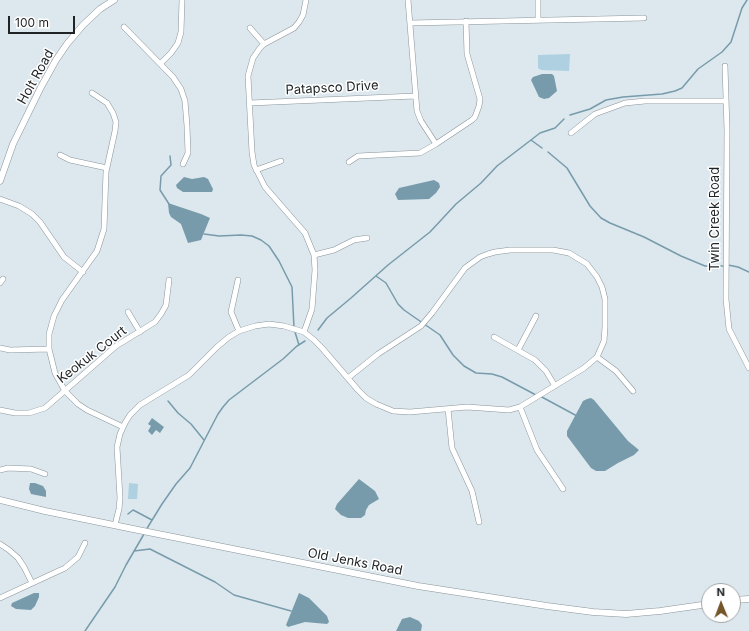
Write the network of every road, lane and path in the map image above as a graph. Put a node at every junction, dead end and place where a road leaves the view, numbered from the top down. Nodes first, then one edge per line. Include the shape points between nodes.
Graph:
1 (114, 0) edge
2 (182, 0) edge
3 (306, 0) edge
4 (408, 0) edge
5 (538, 0) edge
6 (644, 18) dead end
7 (538, 20) junction
8 (466, 21) junction
9 (410, 23) junction
10 (124, 27) dead end
11 (250, 28) dead end
12 (264, 44) junction
13 (160, 64) junction
14 (725, 66) dead end
15 (92, 93) dead end
16 (415, 96) junction
17 (726, 101) junction
18 (250, 103) junction
19 (571, 133) dead end
20 (436, 144) junction
21 (60, 155) dead end
22 (281, 161) dead end
23 (349, 162) dead end
24 (183, 164) dead end
25 (107, 168) junction
26 (256, 170) junction
27 (0, 181) edge
28 (0, 199) edge
29 (367, 238) dead end
30 (314, 255) junction
31 (83, 272) junction
32 (168, 280) dead end
33 (238, 280) dead end
34 (128, 312) dead end
35 (536, 316) dead end
36 (140, 332) junction
37 (239, 332) junction
38 (304, 332) junction
39 (494, 337) dead end
40 (0, 348) edge
41 (49, 349) junction
42 (518, 350) junction
43 (597, 357) junction
44 (749, 368) edge
45 (348, 378) junction
46 (555, 386) junction
47 (65, 391) junction
48 (633, 391) dead end
49 (520, 407) junction
50 (448, 409) junction
51 (0, 410) edge
52 (123, 427) junction
53 (0, 470) edge
54 (45, 474) dead end
55 (563, 489) dead end
56 (0, 500) edge
57 (479, 522) dead end
58 (115, 525) junction
59 (85, 543) dead end
60 (0, 544) edge
61 (32, 583) junction
62 (0, 598) edge
63 (701, 605) edge

1 - 27 street, Holt Road via 83,25 56,60 13,144
2 - 13 street via 178,43
3 - 12 street via 303,15 294,28
4 - 9 street
5 - 7 street
6 - 7 street
7 - 8 street
8 - 9 street
8 - 20 street via 467,54 479,95 479,106 472,120
9 - 16 street
10 - 13 street
11 - 12 street
12 - 18 street via 250,63
13 - 24 street via 178,83 185,101 188,153
14 - 17 street, Twin Creek Road
15 - 25 street via 107,103 115,118 115,131
16 - 18 street, Patapsco Drive
16 - 20 street via 418,116
17 - 19 street via 625,103 595,114
17 - 44 street, Twin Creek Road via 726,299 731,335
18 - 26 street via 252,152
20 - 23 street via 420,153 358,156
21 - 25 street via 70,160
22 - 26 street
25 - 31 street via 102,236
26 - 30 street via 265,187 305,233
28 - 31 street via 27,210 36,217 64,257
29 - 30 street via 354,240 334,250
30 - 38 street via 312,309
31 - 41 street via 62,300 54,316 49,334
32 - 36 street, Keokuk Court via 167,301 161,314 155,322
33 - 37 street via 231,312
34 - 36 street
35 - 42 street
36 - 47 street, Keokuk Court via 111,350
37 - 38 street via 269,324
37 - 52 street via 217,347 189,375 140,405
38 - 45 street
39 - 42 street
40 - 41 street
41 - 47 street via 55,373
42 - 46 street via 541,365
43 - 45 street via 605,333 604,299 600,282 587,264 561,251 503,250 480,257 465,268 421,326 378,354
43 - 46 street
43 - 48 street via 616,371
45 - 50 street via 366,398 393,411
46 - 49 street
47 - 51 street, Keokuk Court via 45,408 34,412 15,413
47 - 52 street via 87,410
49 - 50 street via 504,410 474,407
49 - 55 street via 537,450
50 - 57 street via 452,448 472,491
52 - 58 street via 117,446 120,509
53 - 54 street via 31,469
56 - 58 street, Old Jenks Road
58 - 63 street, Old Jenks Road via 418,586 593,612 643,613
59 - 61 street via 78,557 70,564
60 - 61 street via 18,558
61 - 62 street

